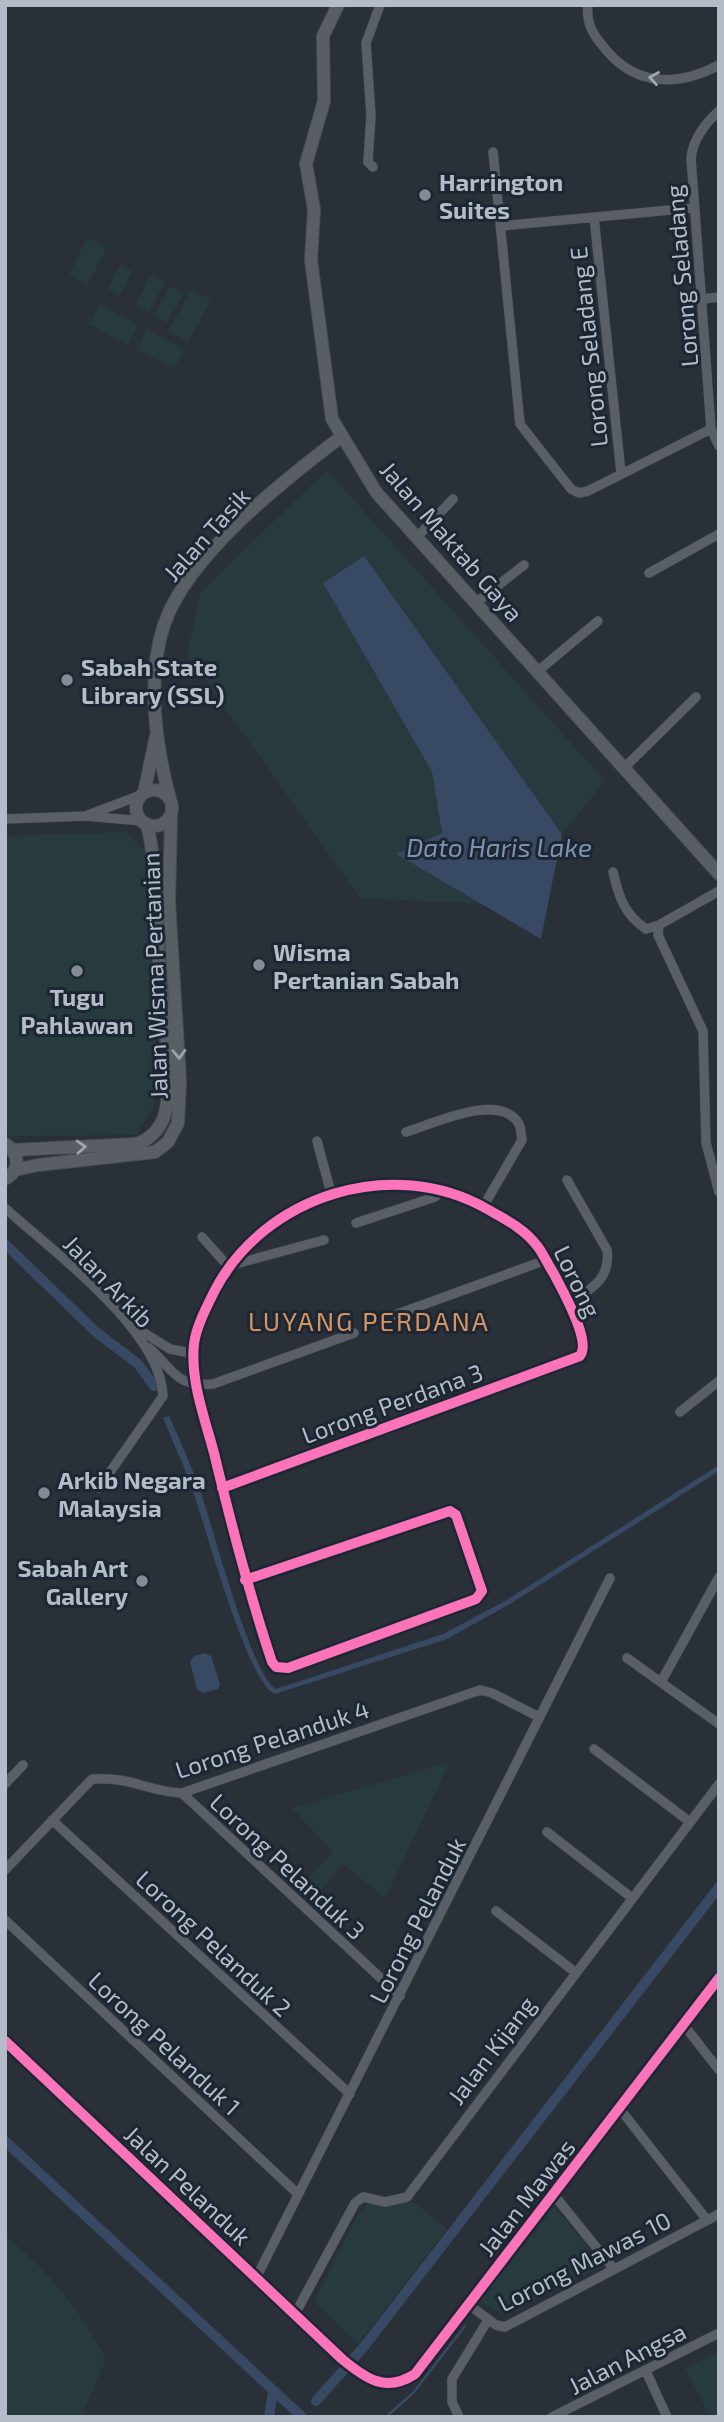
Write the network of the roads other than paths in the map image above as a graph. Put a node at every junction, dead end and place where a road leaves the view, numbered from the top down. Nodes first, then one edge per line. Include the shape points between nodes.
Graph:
1 (338, 5) edge
2 (380, 5) edge
3 (588, 5) edge
4 (719, 65) edge
5 (719, 111) edge
6 (493, 152) dead end
7 (373, 167) dead end
8 (692, 208) junction
9 (594, 217) junction
10 (501, 226) junction
11 (719, 297) edge
12 (702, 299) junction
13 (711, 429) junction
14 (341, 437) junction
15 (719, 446) edge
16 (621, 473) junction
17 (453, 499) dead end
18 (719, 534) edge
19 (417, 537) junction
20 (524, 565) dead end
21 (649, 573) dead end
22 (477, 602) junction
23 (598, 621) dead end
24 (538, 671) junction
25 (696, 697) dead end
26 (157, 732) junction
27 (623, 769) junction
28 (143, 794) junction
29 (170, 799) junction
30 (171, 815) junction
31 (86, 816) junction
32 (5, 819) edge
33 (144, 822) junction
34 (613, 872) dead end
35 (719, 874) edge
36 (719, 891) edge
37 (659, 925) junction
38 (406, 1132) dead end
39 (317, 1141) dead end
40 (9, 1147) edge
41 (8, 1178) edge
42 (567, 1180) dead end
43 (442, 1190) junction
44 (719, 1192) edge
45 (331, 1194) junction
46 (5, 1200) edge
47 (483, 1206) junction
48 (5, 1208) edge
49 (16, 1215) junction
50 (356, 1223) dead end
51 (202, 1237) dead end
52 (324, 1240) dead end
53 (546, 1260) junction
54 (228, 1266) junction
55 (570, 1303) junction
56 (395, 1315) dead end
57 (132, 1325) junction
58 (354, 1333) dead end
59 (161, 1343) junction
60 (194, 1343) junction
61 (145, 1345) junction
62 (195, 1354) junction
63 (575, 1358) joint
64 (719, 1381) edge
65 (197, 1385) junction
66 (680, 1412) dead end
67 (99, 1488) dead end
68 (222, 1488) junction
69 (719, 1577) edge
70 (610, 1578) dead end
71 (244, 1580) junction
72 (627, 1658) dead end
73 (661, 1682) junction
74 (539, 1717) junction
75 (719, 1724) edge
76 (594, 1749) dead end
77 (23, 1765) dead end
78 (5, 1784) edge
79 (719, 1784) edge
80 (182, 1793) junction
81 (52, 1820) junction
82 (690, 1822) junction
83 (547, 1832) dead end
84 (5, 1870) edge
85 (632, 1898) junction
86 (496, 1911) dead end
87 (5, 1920) edge
88 (575, 1972) junction
89 (719, 1978) edge
90 (400, 1996) junction
91 (682, 2024) junction
92 (5, 2041) edge
93 (719, 2070) edge
94 (350, 2094) junction
95 (620, 2109) junction
96 (298, 2194) junction
97 (554, 2195) junction
98 (719, 2214) edge
99 (707, 2220) junction
100 (613, 2268) junction
101 (256, 2277) junction
102 (470, 2305) junction
103 (295, 2314) junction
104 (488, 2320) junction
105 (719, 2333) edge
106 (342, 2359) joint
107 (646, 2371) junction
108 (565, 2414) edge
109 (459, 2417) edge
110 (552, 2417) edge
111 (667, 2417) edge

1 - 14 street, Jalan Maktab Gaya via 323,36 322,116 306,164 314,209 311,260 326,391
2 - 7 street via 366,43 371,115 368,162
4 -> 3 street via 676,81 635,74 620,65 595,36 588,23
5 - 8 street, Lorong Seladang via 692,146
6 - 10 street
8 - 9 street
8 - 12 street, Lorong Seladang
9 - 10 street
9 - 16 street, Lorong Seladang E
10 - 16 street via 520,424 579,493
11 - 12 street
12 - 13 street, Lorong Seladang
13 - 15 street, Lorong Seladang
13 - 16 street
14 - 19 street, Jalan Maktab Gaya via 376,492
14 - 26 street, Jalan Tasik via 253,510 202,562 175,599 159,644
17 - 19 street
18 - 21 street
19 - 22 street, Jalan Maktab Gaya
20 - 22 street
22 - 24 street, Jalan Maktab Gaya
23 - 24 street
24 - 27 street, Jalan Maktab Gaya
25 - 27 street
26 - 28 street, Jalan Tasik
26 - 29 street, Jalan Tasik
27 - 35 street, Jalan Maktab Gaya
28 - 29 street via 160,791
28 - 31 street
28 - 33 street via 136,808
29 - 30 street
30 - 33 street via 163,824
30 -> 41 street, Jalan Wisma Pertanian via 169,902 180,1081 174,1131 162,1148 145,1155 38,1165
31 - 32 street
31 - 33 street
40 -> 33 street, Jalan Wisma Pertanian via 136,1144 148,1139 162,1121 167,1099 155,867
34 - 37 street via 629,916 646,929
36 - 37 street
37 - 44 street via 661,945 703,1031 706,1143
38 - 47 street via 485,1107 505,1112 519,1124 522,1140
39 - 45 street
40 - 41 street via 17,1160
42 - 55 street via 608,1260 600,1283
43 - 45 street, Lorong via 371,1185
43 - 47 street, Lorong
43 - 50 street via 435,1197
45 - 54 street, Lorong via 272,1224
46 - 49 street, Jalan Arkib
47 - 53 street, Lorong via 515,1224
48 - 49 street, Jalan Arkib
49 - 57 street, Jalan Arkib
51 - 54 street
52 - 54 street
53 - 55 street, Lorong
53 - 56 street
54 - 60 street, Lorong
55 - 63 street, Lorong via 584,1344 584,1351
57 - 59 street
57 - 61 street, Jalan Arkib
58 - 65 street via 214,1384
59 - 60 street
59 - 62 street
60 - 62 street, Lorong
61 - 65 street via 181,1382
61 - 67 street, Jalan Arkib via 163,1396
62 - 65 street, Lorong
63 - 68 street, Lorong Perdana 3
64 - 66 street
65 - 68 street, Lorong
68 - 71 street, Lorong
69 - 73 street
70 - 74 street, Lorong Pelanduk
71 - 71 street, Lorong via 272,1662 282,1669 476,1600 482,1591 453,1512
72 - 73 street
73 - 75 street
74 - 80 street, Lorong Pelanduk 4 via 480,1690
74 - 90 street, Lorong Pelanduk
76 - 82 street
77 - 78 street
79 - 82 street, Jalan Kijang
80 - 81 street, Lorong Pelanduk 4 via 129,1779 92,1779
80 - 90 street, Lorong Pelanduk 3
81 - 84 street, Lorong Pelanduk 4
81 - 94 street, Lorong Pelanduk 2
82 - 85 street, Jalan Kijang
83 - 85 street
85 - 88 street, Jalan Kijang
86 - 88 street
87 - 96 street, Lorong Pelanduk 1
88 - 103 street, Jalan Kijang via 407,2197 385,2202 363,2197 355,2203
89 - 91 street, Jalan Mawas
90 - 94 street, Lorong Pelanduk
91 - 93 street
91 - 95 street, Jalan Mawas
92 - 101 street, Jalan Pelanduk
94 - 96 street, Lorong Pelanduk
95 - 97 street, Jalan Mawas
95 - 99 street
96 - 101 street, Lorong Pelanduk
97 - 100 street
97 - 102 street, Jalan Mawas
98 - 99 street, Lorong Mawas 10
99 - 100 street, Lorong Mawas 10
100 - 104 street, Lorong Mawas 10 via 505,2327
101 - 103 street, Jalan Pelanduk
102 - 104 street, Lorong Mawas 10
102 - 106 street, Jalan Mawas via 415,2374 392,2384 365,2378
103 - 106 street, Jalan Pelanduk
104 - 109 street via 452,2379 452,2402
105 - 107 street, Jalan Angsa
107 - 108 street, Jalan Angsa
107 - 111 street
108 - 110 street, Jalan Angsa

